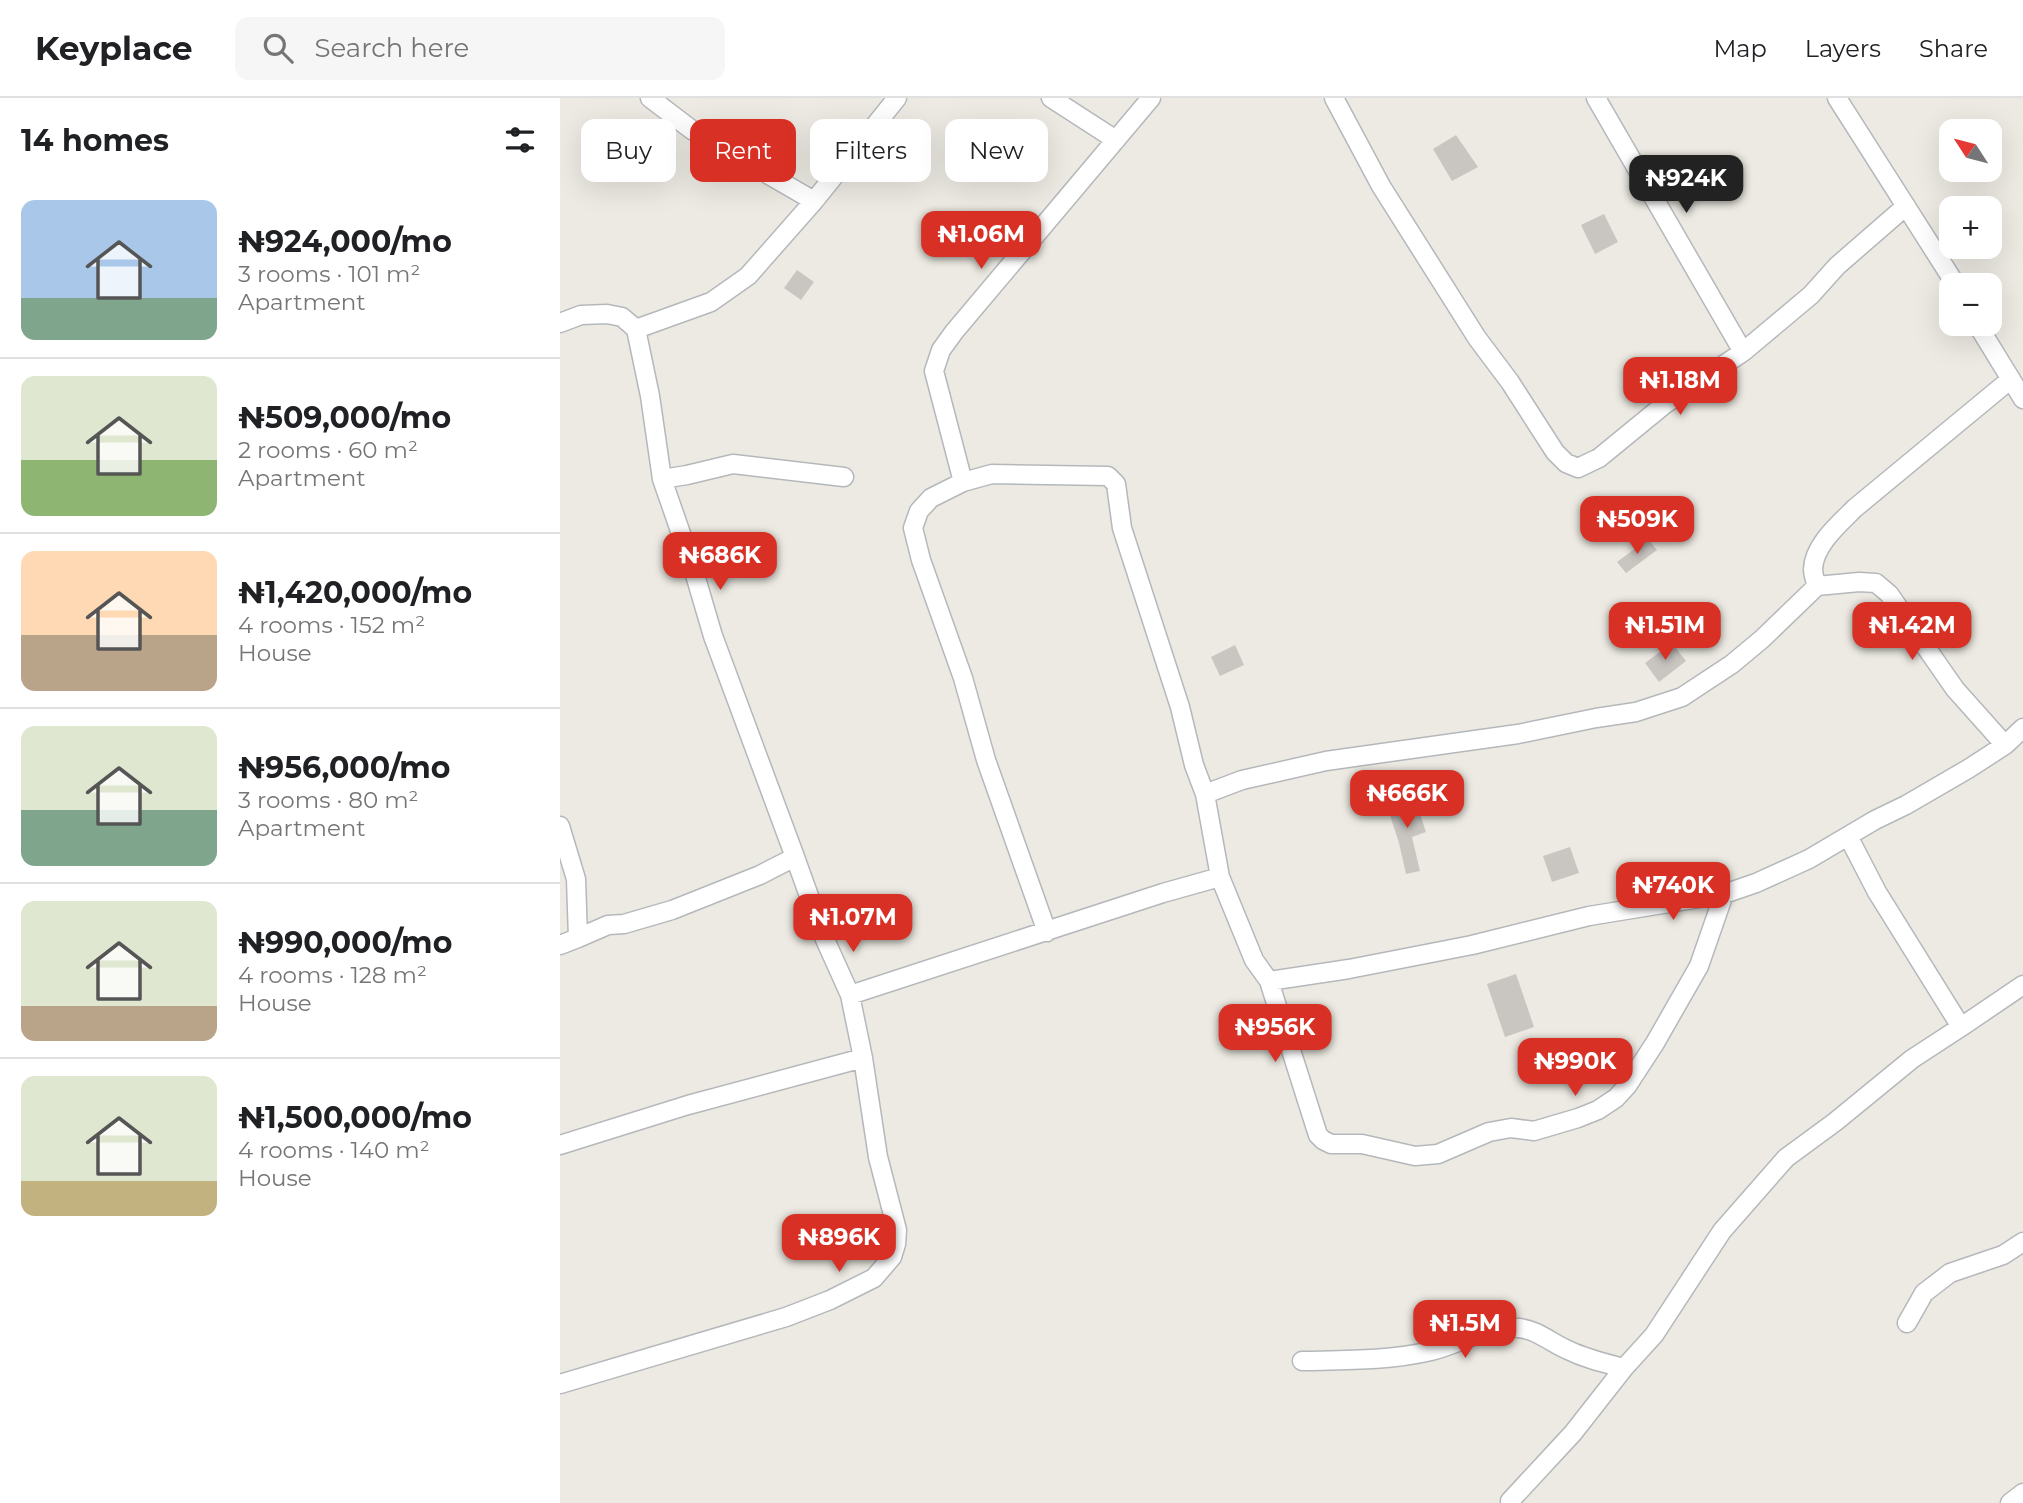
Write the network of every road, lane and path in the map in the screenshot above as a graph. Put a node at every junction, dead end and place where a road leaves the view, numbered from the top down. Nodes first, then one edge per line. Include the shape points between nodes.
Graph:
1 (650, 98) edge
2 (897, 98) edge
3 (1051, 98) edge
4 (1151, 98) edge
5 (1334, 98) edge
6 (1596, 98) edge
7 (1837, 98) edge
8 (1116, 140) junction
9 (814, 201) junction
10 (1906, 206) junction
11 (1948, 273) edge
12 (560, 323) edge
13 (636, 329) junction
14 (1984, 336) edge
15 (1743, 352) junction
16 (2011, 379) junction
17 (2023, 399) edge
18 (844, 477) dead end
19 (662, 479) junction
20 (963, 482) junction
21 (1817, 586) junction
22 (2023, 728) edge
23 (2005, 745) junction
24 (1205, 794) junction
25 (560, 825) edge
26 (1848, 836) junction
27 (795, 857) junction
28 (1220, 877) junction
29 (1724, 894) junction
30 (1047, 932) junction
31 (578, 938) junction
32 (560, 944) edge
33 (1269, 981) junction
34 (2023, 985) edge
35 (850, 995) junction
36 (1961, 1027) junction
37 (863, 1058) junction
38 (560, 1145) edge
39 (2023, 1242) edge
40 (1907, 1323) dead end
41 (1302, 1361) dead end
42 (1624, 1368) junction
43 (560, 1384) edge
44 (2023, 1493) edge
45 (1510, 1502) edge
46 (2011, 1503) edge

1 - 9 street via 692,130
2 - 9 street
3 - 8 street
4 - 8 street
5 - 15 street via 1381,186 1477,338 1566,463 1578,468 1600,458 1665,404
6 - 15 street
7 - 10 street
8 - 20 street via 941,350 934,371
9 - 13 street via 748,276 711,303
10 - 11 street
10 - 15 street
12 - 13 street via 581,315 607,314 622,317
13 - 19 street
14 - 16 street
16 - 17 street
16 - 21 street via 1838,525 1815,558
18 - 19 street via 733,464
19 - 27 street via 713,636
20 - 24 street via 992,474 1113,479 1122,528
20 - 30 street via 931,498 919,511 913,528 986,760
21 - 23 street via 1876,583 1889,594 1955,689
21 - 24 street via 1732,664 1682,697 1648,709 1518,734 1325,761 1242,780
22 - 23 street
23 - 26 street
24 - 28 street
25 - 31 street via 576,879
26 - 29 street via 1809,859
26 - 36 street via 1877,892
27 - 31 street via 672,910 608,925
27 - 35 street
28 - 30 street
28 - 33 street via 1254,960
29 - 33 street via 1589,916 1472,945
29 - 33 street via 1699,966 1655,1043 1616,1098 1598,1110 1556,1125 1534,1131 1511,1128 1489,1132 1438,1154 1415,1156 1362,1144 1331,1144 1318,1135
30 - 35 street
31 - 32 street
34 - 36 street
35 - 37 street
36 - 42 street via 1912,1059 1786,1158 1722,1231 1654,1335
37 - 38 street
37 - 43 street via 878,1157 897,1230 892,1257 874,1278 786,1317
39 - 40 street via 2003,1255 1950,1273 1924,1293
41 - 42 street via 1402,1356 1433,1351 1483,1332 1520,1328 1593,1361
42 - 45 street
44 - 46 street

